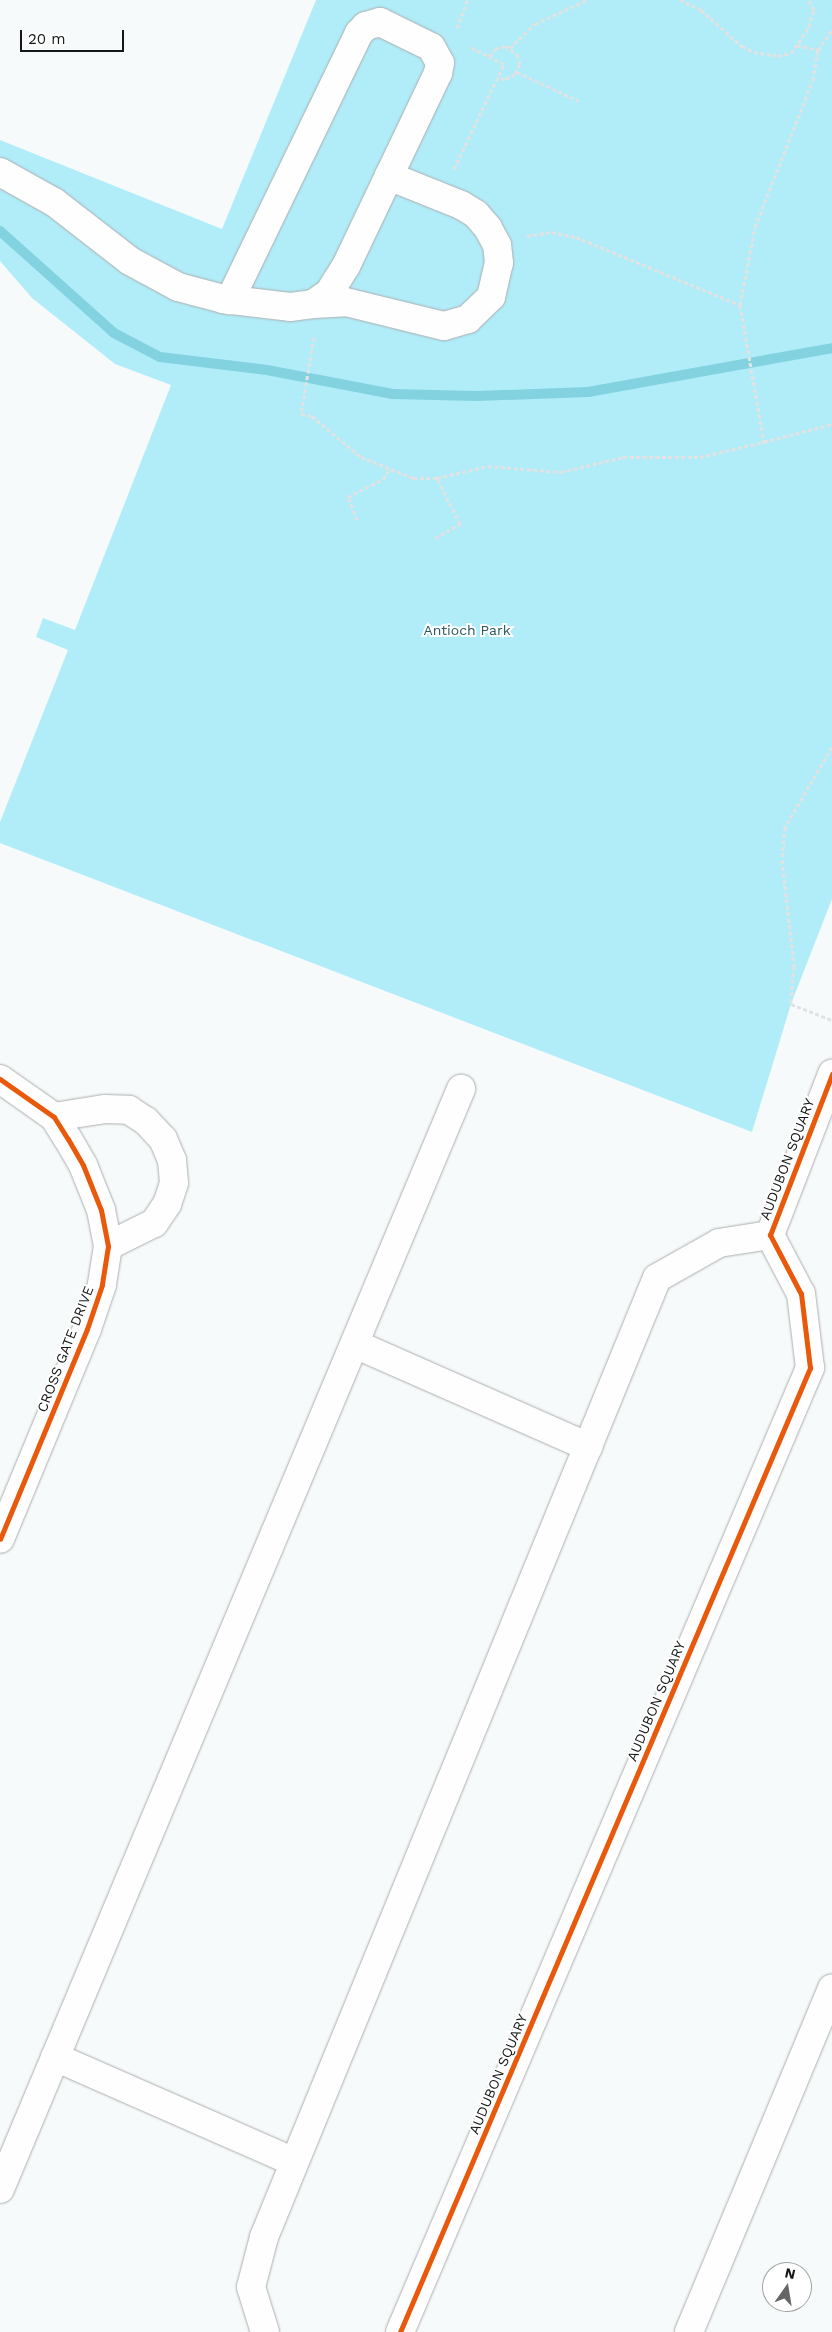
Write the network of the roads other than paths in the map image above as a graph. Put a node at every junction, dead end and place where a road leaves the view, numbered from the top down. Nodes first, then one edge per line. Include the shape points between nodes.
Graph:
1 (0, 172) edge
2 (389, 176) junction
3 (230, 300) junction
4 (313, 304) junction
5 (832, 1074) edge
6 (0, 1079) edge
7 (461, 1089) dead end
8 (54, 1116) junction
9 (770, 1234) junction
10 (108, 1246) junction
11 (355, 1344) junction
12 (821, 1372) edge
13 (588, 1447) junction
14 (0, 1539) edge
15 (832, 1989) edge
16 (56, 2057) junction
17 (294, 2162) junction
18 (0, 2189) edge
19 (265, 2332) edge
20 (400, 2332) edge
21 (689, 2332) edge

1 - 3 street via 54,202 151,275 178,287
2 - 3 street via 440,63 426,43 380,22 366,26 359,33
2 - 4 street via 346,266 329,293
2 - 4 street via 461,205 476,214 488,228 497,245 499,263 490,297 468,319 444,326 346,302
3 - 4 street via 290,307
5 - 9 street, AUDUBON SQUARY
6 - 8 street, CROSS GATE DRIVE
7 - 11 street
8 - 10 street, CROSS GATE DRIVE via 84,1165 101,1210
8 - 10 street via 105,1109 128,1110 146,1121 163,1139 172,1160 174,1183 167,1204 154,1223
9 - 12 street, AUDUBON SQUARY via 801,1294
9 - 13 street, AUDUBON SQUARY via 719,1243 657,1278
10 - 14 street, CROSS GATE DRIVE via 102,1285 87,1329
11 - 13 street
11 - 16 street
12 - 20 street, AUDUBON SQUARY
13 - 17 street, AUDUBON SQUARY
15 - 21 street
16 - 17 street
16 - 18 street
17 - 19 street, AUDUBON SQUARY via 264,2237 251,2287

